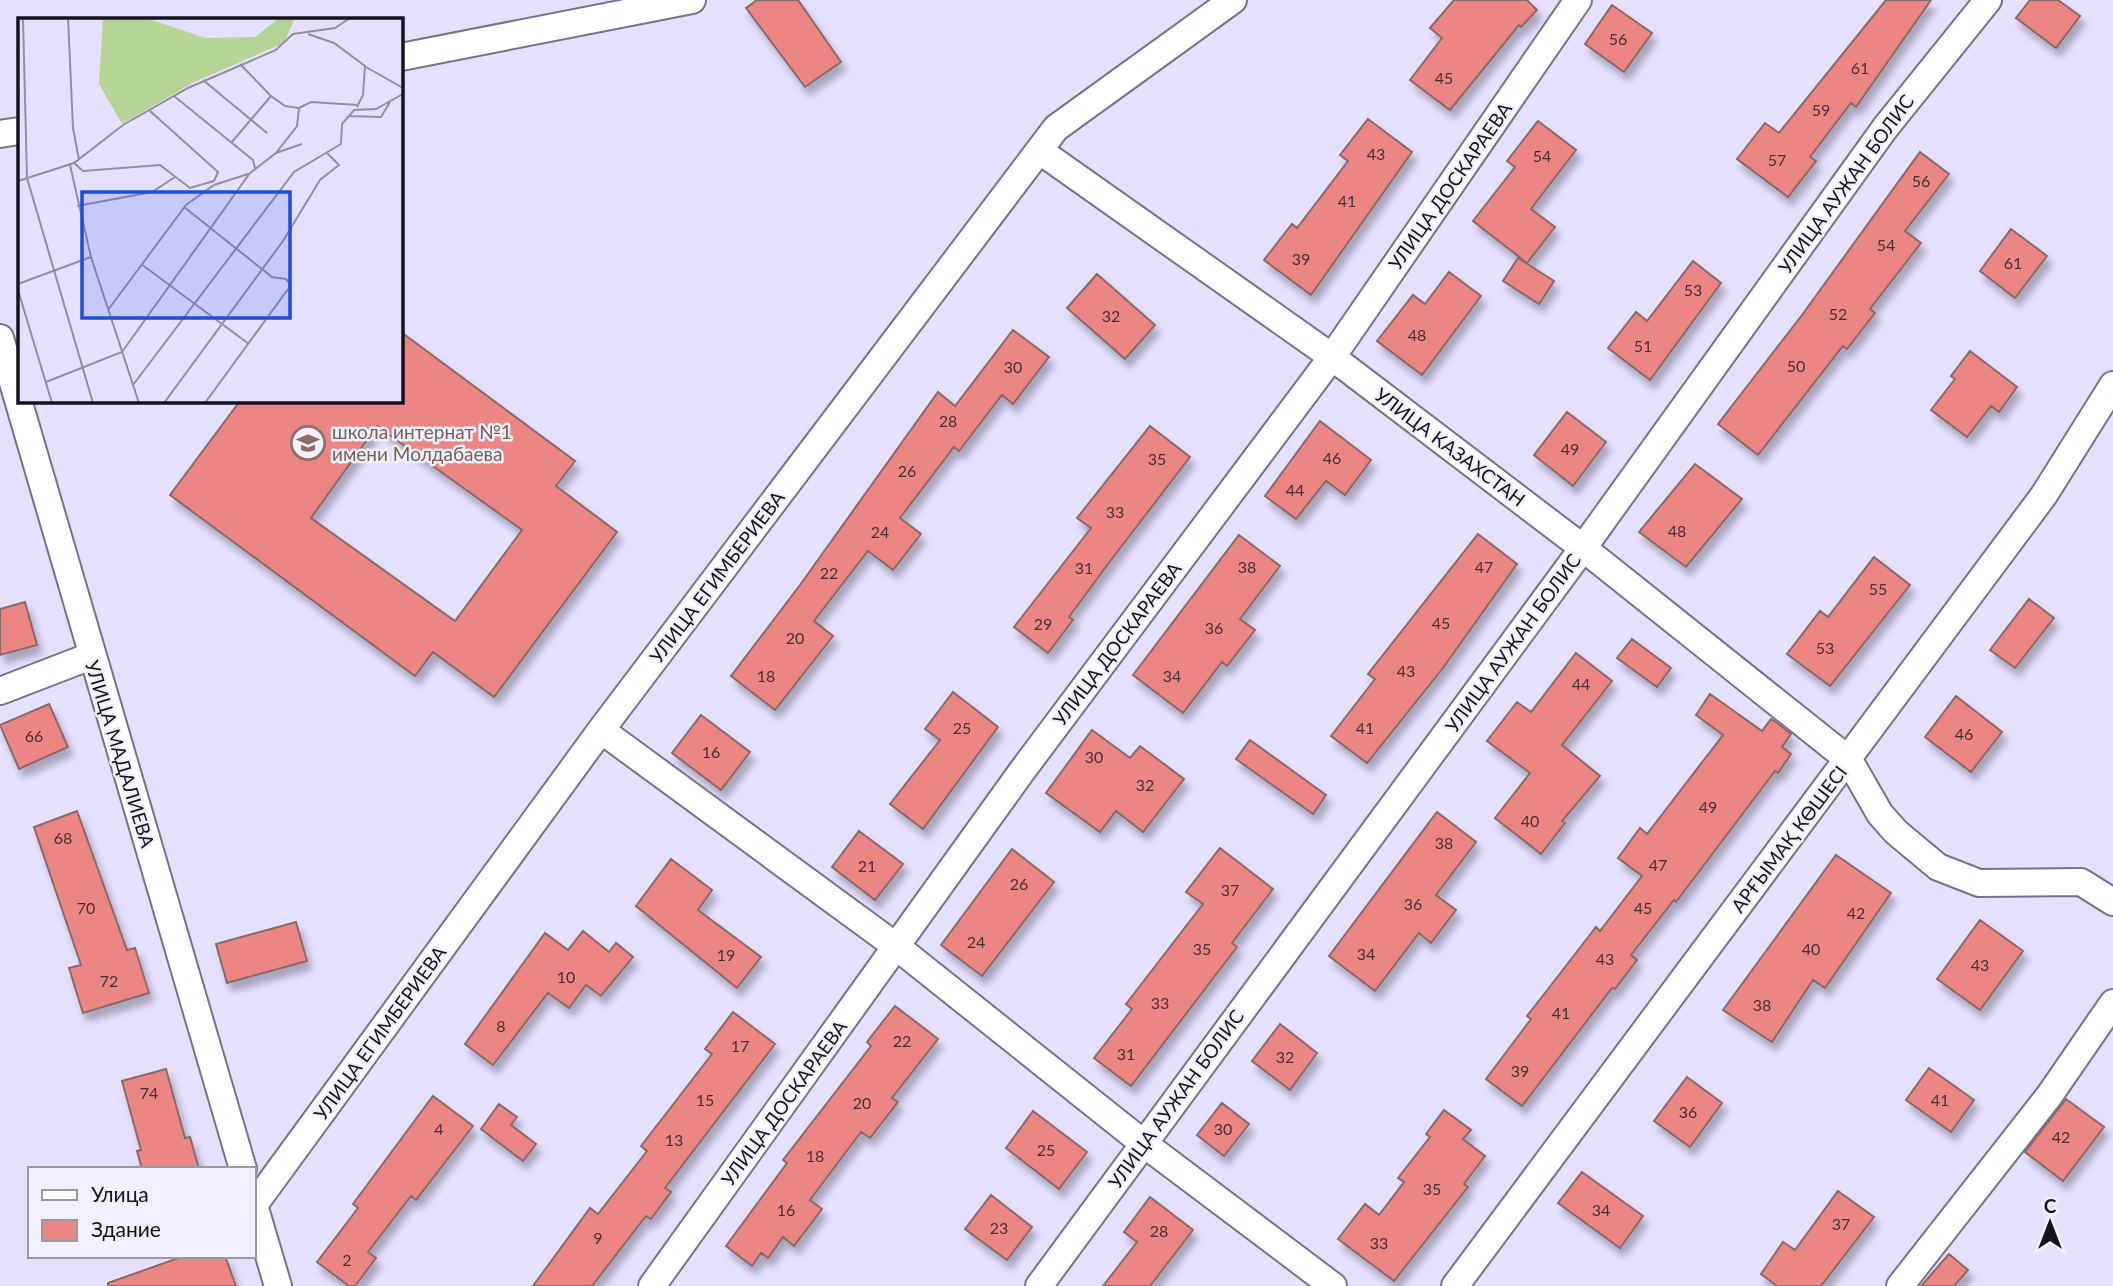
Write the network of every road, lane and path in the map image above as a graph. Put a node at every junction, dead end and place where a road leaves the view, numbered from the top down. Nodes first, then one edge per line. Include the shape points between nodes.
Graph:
1 (692, 0) edge
2 (1233, 0) edge
3 (1578, 0) edge
4 (1988, 0) edge
5 (402, 57) edge
6 (18, 131) edge
7 (0, 134) edge
8 (1040, 151) junction
9 (0, 338) edge
10 (1332, 357) junction
11 (2113, 385) edge
12 (18, 401) edge
13 (18, 402) edge
14 (1583, 548) junction
15 (91, 656) junction
16 (0, 691) edge
17 (601, 730) junction
18 (1849, 760) junction
19 (2113, 902) edge
20 (897, 947) junction
21 (2113, 1003) edge
22 (1143, 1143) junction
23 (242, 1167) edge
24 (256, 1202) edge
25 (256, 1212) edge
26 (278, 1286) edge
27 (652, 1286) edge
28 (1039, 1286) edge
29 (1333, 1286) edge
30 (1455, 1286) edge
31 (1900, 1286) edge

1 - 5 street
2 - 8 street, УЛИЦА ЕГИМБЕРИЕВА via 1056,128
3 - 10 street, УЛИЦА ДОСКАРАЕВА
4 - 14 street, УЛИЦА АУЖАН БОЛИС via 1885,128
6 - 7 street
8 - 10 street, УЛИЦА КАЗАХСТАН
8 - 17 street, УЛИЦА ЕГИМБЕРИЕВА
9 - 12 street, УЛИЦА МАДАЛИЕВА
10 - 14 street, УЛИЦА КАЗАХСТАН
10 - 20 street, УЛИЦА ДОСКАРАЕВА via 1022,771
11 - 18 street, АРҒЫМАҚ КӨШЕСІ via 2044,495
13 - 15 street, УЛИЦА МАДАЛИЕВА
14 - 18 street, УЛИЦА КАЗАХСТАН
14 - 22 street, УЛИЦА АУЖАН БОЛИС
15 - 16 street
15 - 23 street, УЛИЦА МАДАЛИЕВА
17 - 20 street
17 - 24 street, УЛИЦА ЕГИМБЕРИЕВА
18 - 19 street via 1880,814 1938,867 1979,883 2081,882
18 - 30 street, АРҒЫМАҚ КӨШЕСІ
20 - 22 street
20 - 27 street, УЛИЦА ДОСКАРАЕВА
21 - 31 street via 2049,1096
22 - 28 street, УЛИЦА АУЖАН БОЛИС
22 - 29 street
25 - 26 street

